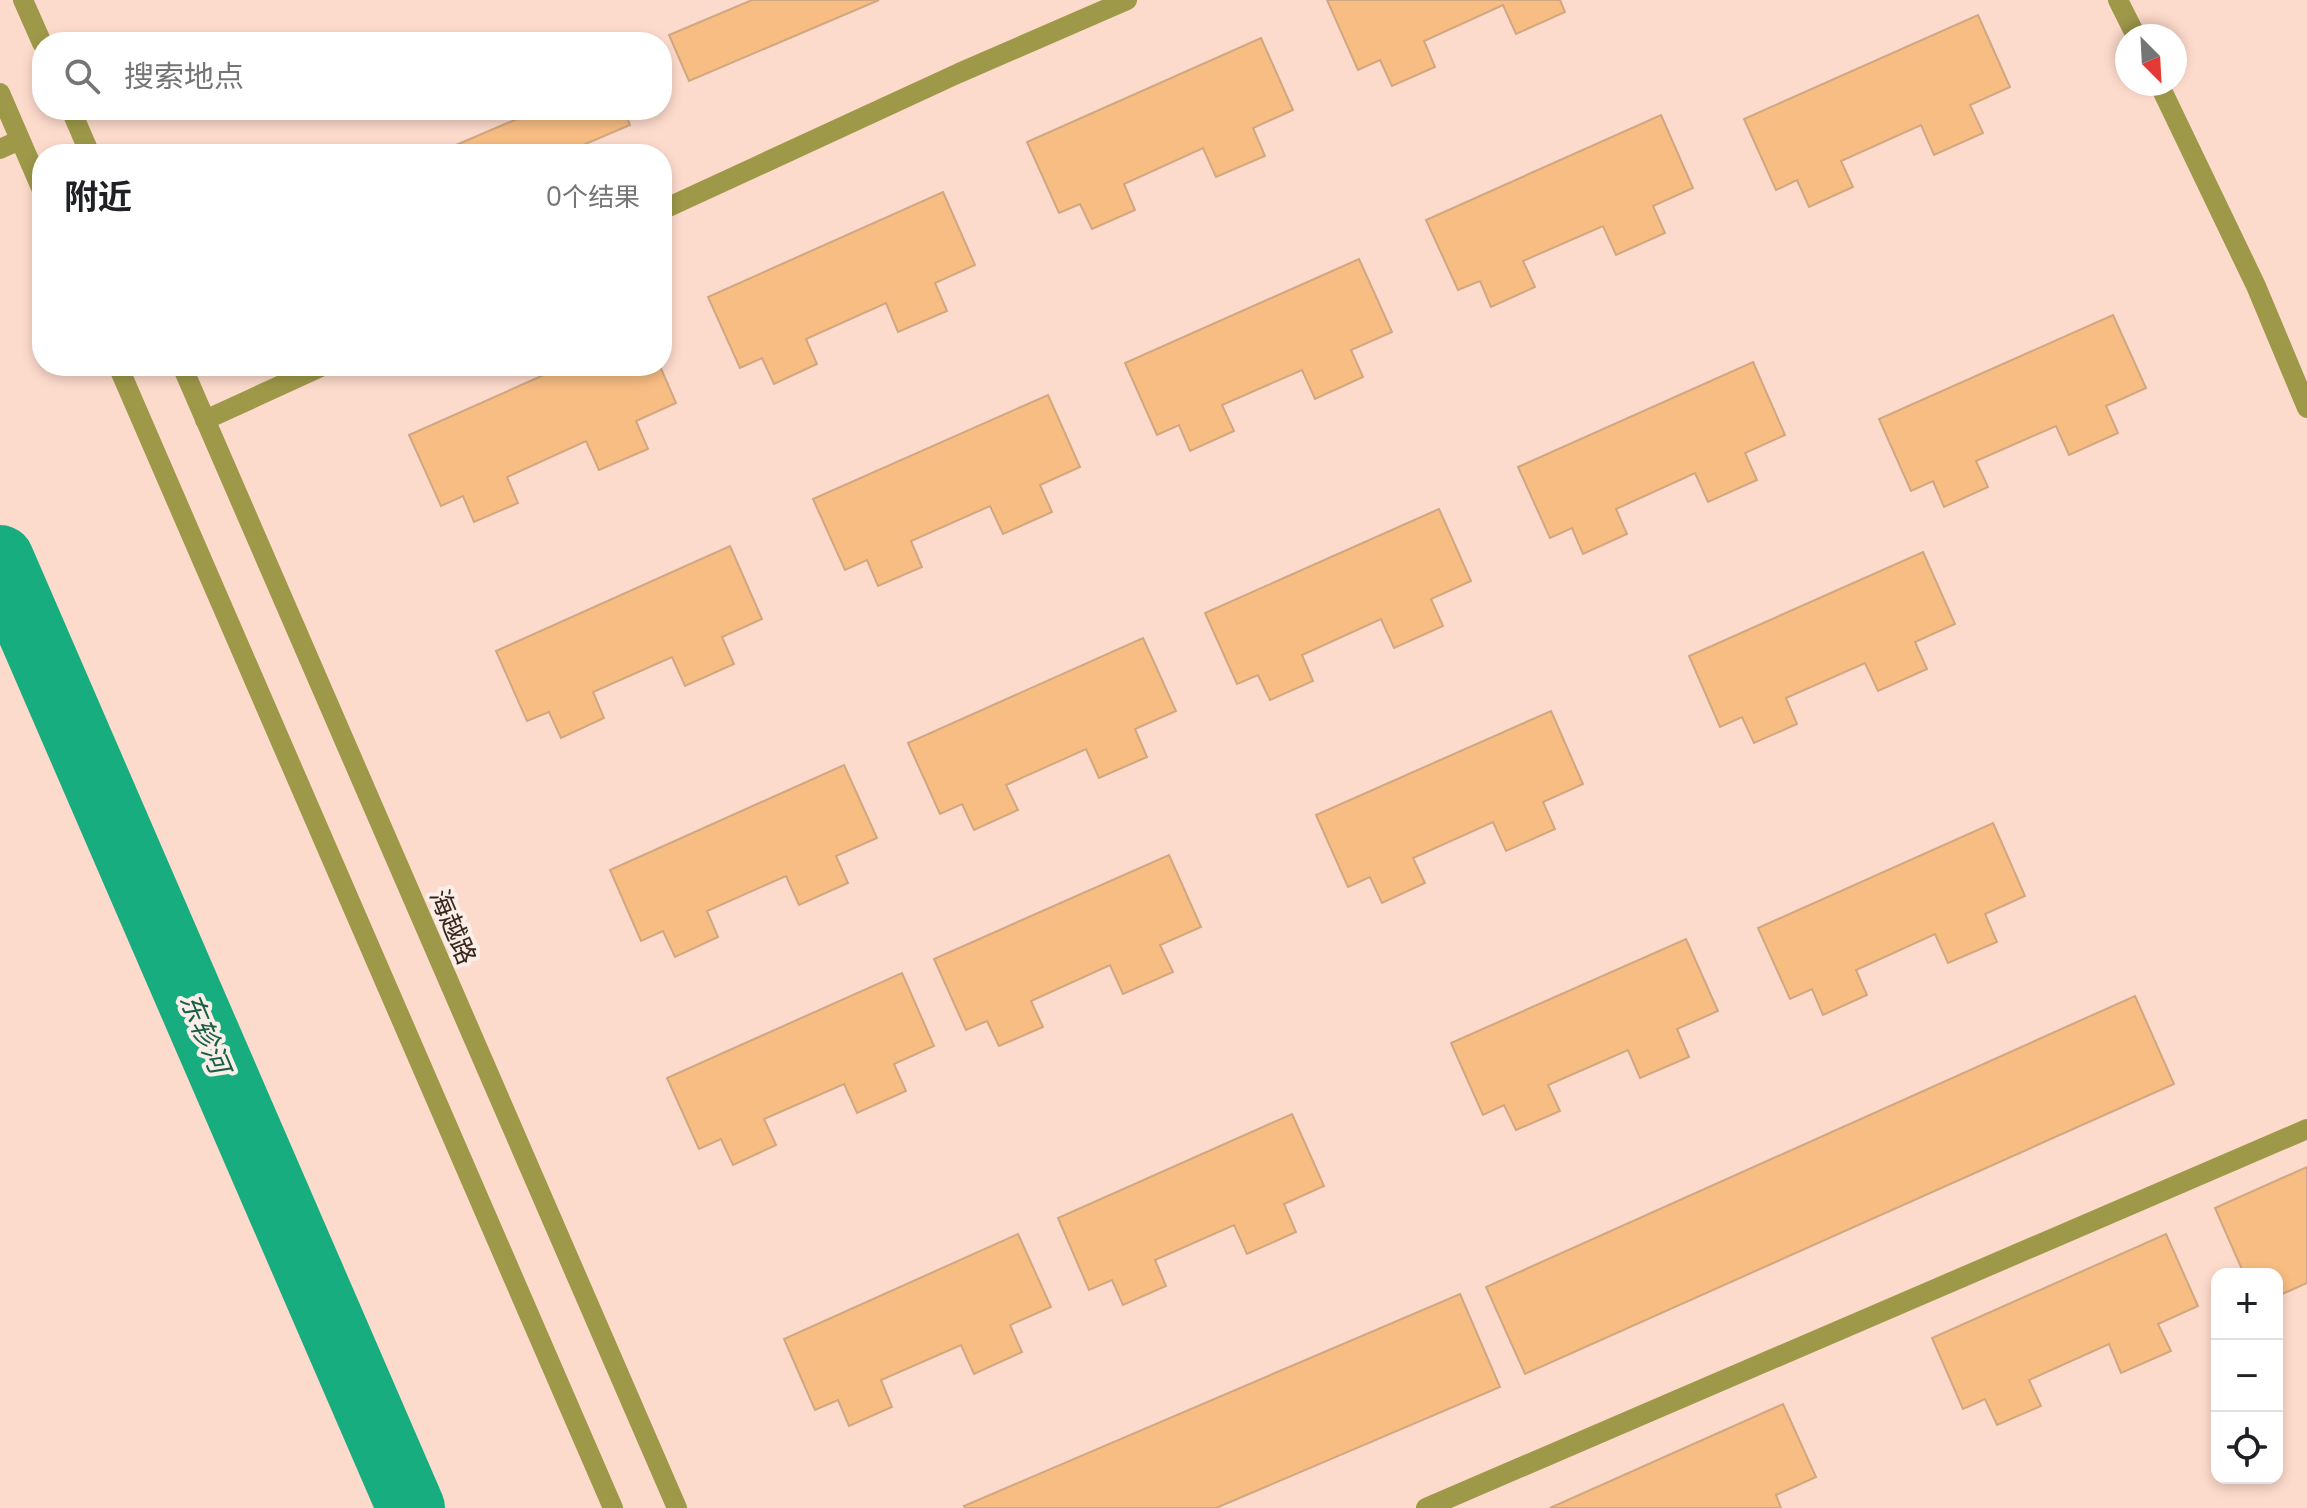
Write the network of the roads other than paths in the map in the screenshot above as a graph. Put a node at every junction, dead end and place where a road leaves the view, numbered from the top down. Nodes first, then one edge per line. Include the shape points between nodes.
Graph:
1 (23, 0) edge
2 (1127, 0) edge
3 (2118, 0) edge
4 (2130, 24) edge
5 (37, 32) edge
6 (0, 93) edge
7 (2165, 96) edge
8 (75, 120) edge
9 (20, 140) junction
10 (86, 144) edge
11 (0, 149) edge
12 (32, 167) edge
13 (672, 205) edge
14 (122, 376) edge
15 (186, 376) edge
16 (301, 376) edge
17 (2307, 408) edge
18 (205, 420) junction
19 (2307, 1129) edge
20 (613, 1508) edge
21 (677, 1508) edge
22 (1426, 1508) edge

1 - 5 street
2 - 13 street
3 - 4 street
6 - 9 street
7 - 17 street via 2256,286
8 - 10 street
9 - 11 street
9 - 12 street
14 - 20 street
15 - 18 street, 海越路
16 - 18 street
18 - 21 street, 海越路
19 - 22 street

